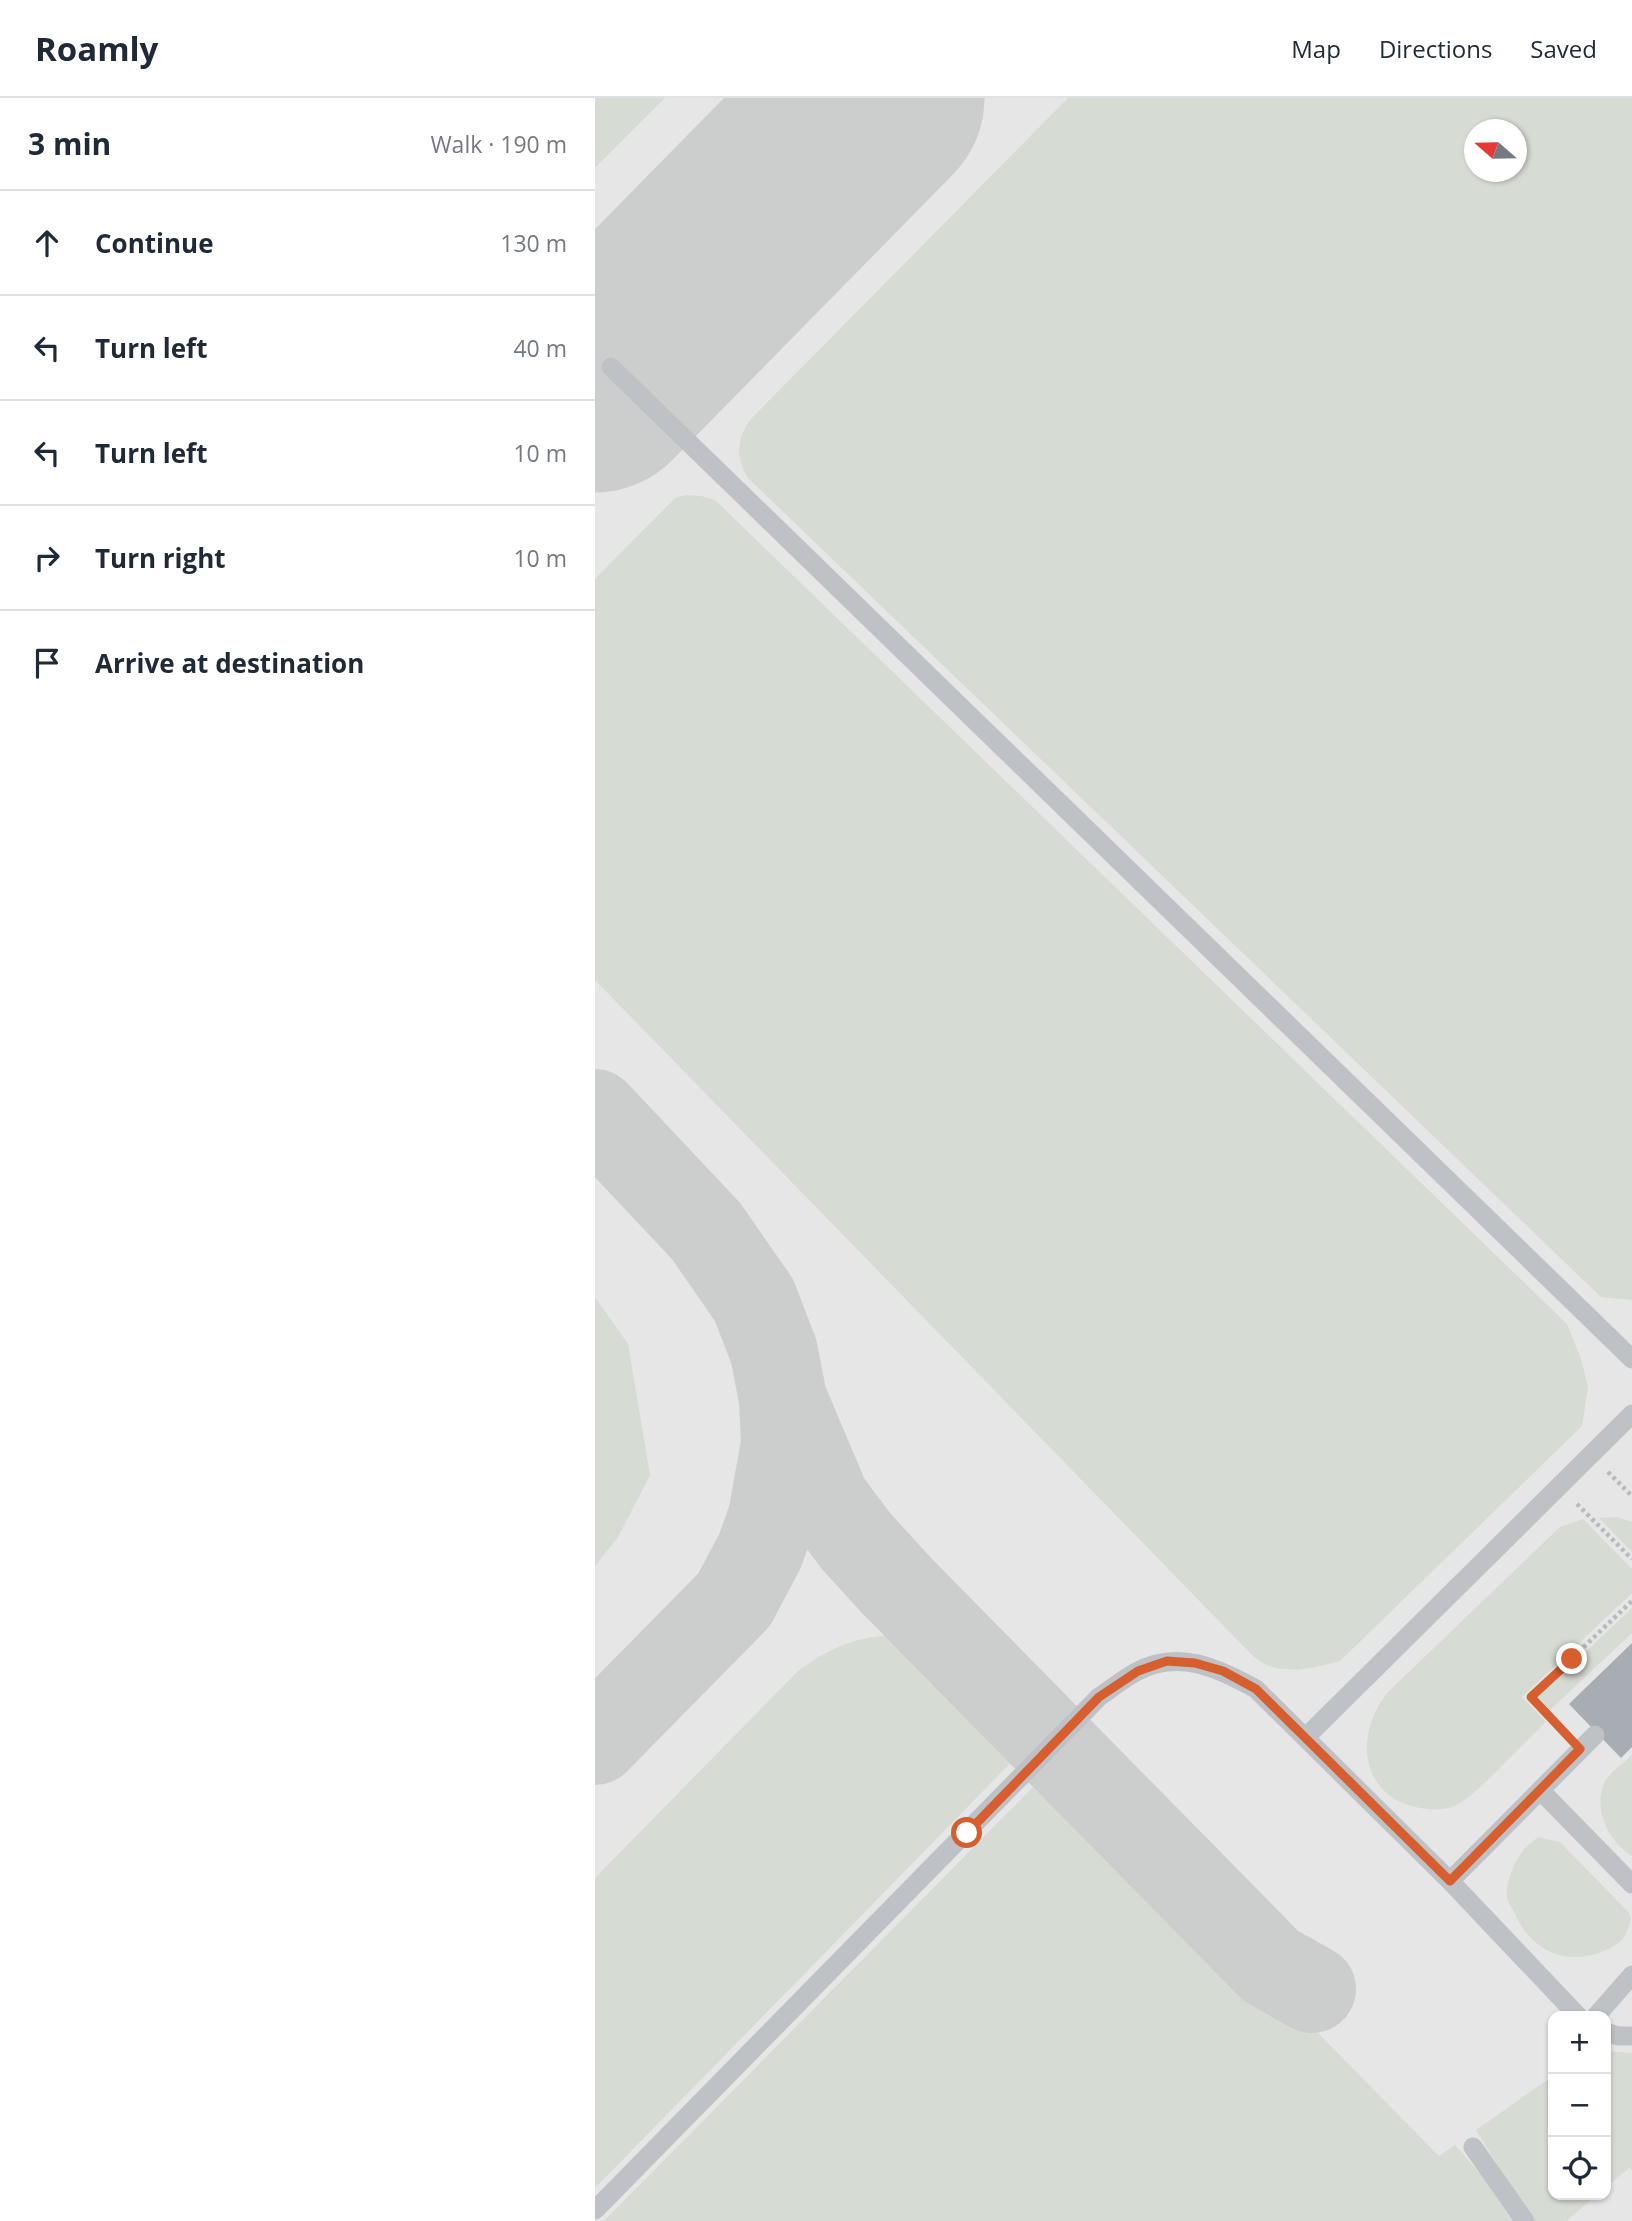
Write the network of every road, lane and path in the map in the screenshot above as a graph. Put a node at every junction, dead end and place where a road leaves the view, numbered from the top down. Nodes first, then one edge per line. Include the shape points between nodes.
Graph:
1 (611, 367) dead end
2 (1631, 1356) edge
3 (1632, 1414) edge
4 (1591, 1454) junction
5 (1559, 1486) junction
6 (1632, 1496) edge
7 (1632, 1559) edge
8 (1632, 1601) edge
9 (1595, 1735) dead end
10 (1306, 1737) junction
11 (1580, 1749) junction
12 (1540, 1790) junction
13 (1450, 1881) junction
14 (1632, 1884) edge
15 (1632, 1975) edge
16 (1573, 2011) edge
17 (1600, 2011) edge
18 (1611, 2034) edge
19 (1632, 2036) edge
20 (1473, 2147) dead end
21 (595, 2210) edge
22 (1525, 2221) edge

1 - 2 lane
3 - 4 lane
4 - 5 lane
4 - 6 path
5 - 7 path
5 - 10 lane
8 - 11 path via 1531,1697
9 - 11 lane
10 - 13 lane
10 - 21 lane via 1256,1689 1223,1671 1167,1661 1138,1671 1099,1697
11 - 12 lane
12 - 13 lane
12 - 14 lane
13 - 16 lane
15 - 17 lane
18 - 19 lane
20 - 22 lane

